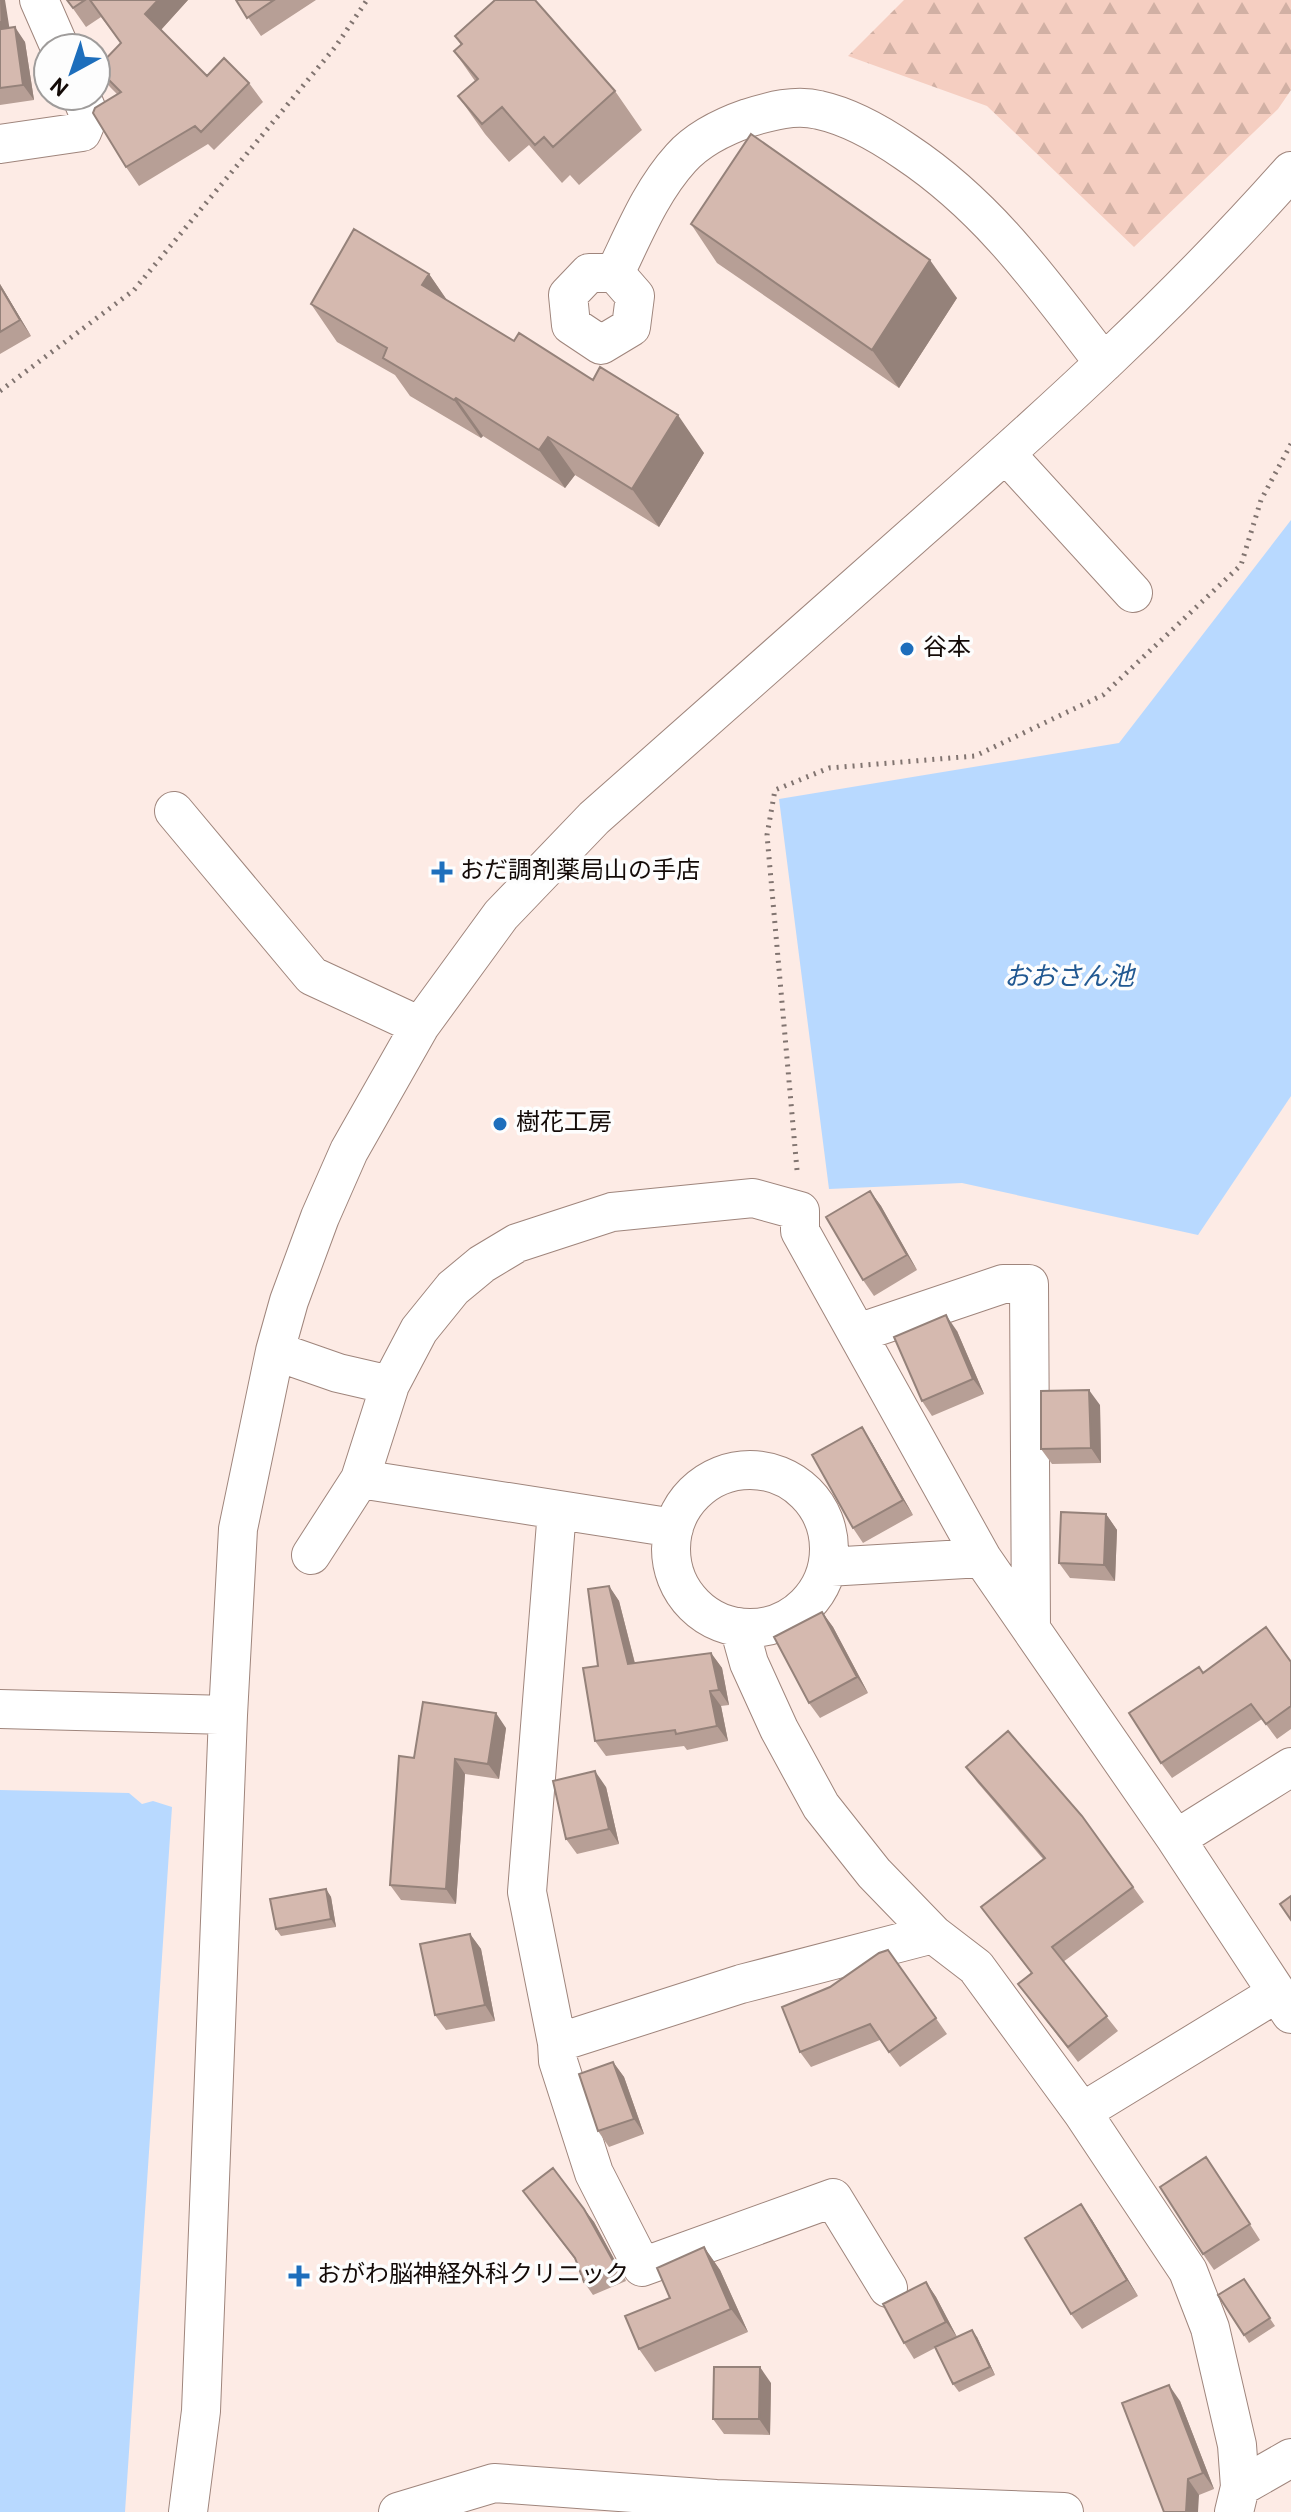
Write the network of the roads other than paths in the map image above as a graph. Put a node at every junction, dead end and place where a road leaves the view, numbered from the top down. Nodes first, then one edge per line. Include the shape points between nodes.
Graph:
1 (39, 0) edge
2 (53, 32) edge
3 (88, 112) edge
4 (0, 144) edge
5 (1291, 171) edge
6 (615, 273) dead end
7 (1104, 363) junction
8 (1006, 454) junction
9 (1133, 593) dead end
10 (174, 811) dead end
11 (420, 1026) junction
12 (858, 1333) junction
13 (275, 1351) junction
14 (390, 1385) junction
15 (360, 1479) junction
16 (557, 1510) junction
17 (674, 1528) junction
18 (311, 1555) dead end
19 (982, 1558) junction
20 (827, 1567) junction
21 (739, 1627) junction
22 (1031, 1628) junction
23 (0, 1709) edge
24 (228, 1715) junction
25 (1291, 1767) edge
26 (1176, 1839) junction
27 (933, 1934) junction
28 (1284, 2003) edge
29 (557, 2043) junction
30 (1082, 2112) junction
31 (888, 2288) dead end
32 (1291, 2458) edge
33 (1237, 2499) edge
34 (716, 2506) edge
35 (188, 2512) edge
36 (398, 2512) edge
37 (1064, 2512) edge

1 - 2 street
3 - 4 street via 82,132
5 - 7 street
6 - 7 street via 644,213 682,156 737,122 775,110 818,109 875,131 976,206 1019,252
7 - 8 street
8 - 9 street
8 - 11 street via 594,818 501,915
10 - 11 street via 312,976
11 - 13 street via 349,1151
12 - 14 street via 800,1231 800,1211 753,1198 612,1212 517,1243 482,1264 453,1288 419,1330
12 - 19 street
12 - 22 street via 1003,1284 1029,1284
13 - 14 street
13 - 24 street via 238,1529
14 - 15 street
15 - 16 street
15 - 18 street
16 - 17 street
16 - 29 street via 527,1892
17 - 20 street via 697,1491 718,1477 742,1470 768,1472 793,1482 812,1500 825,1524
17 - 21 street via 672,1560 679,1584 694,1605 715,1620
19 - 20 street
19 - 22 street
20 - 21 street via 812,1600 791,1617 767,1626
21 - 27 street via 779,1729 821,1806 874,1873
22 - 26 street
23 - 24 street
24 - 35 street via 201,2411
25 - 26 street
26 - 28 street
27 - 29 street via 741,1984
27 - 30 street via 976,1967
28 - 30 street
29 - 31 street via 594,2173 642,2267 833,2198
30 - 33 street via 1188,2271 1210,2328 1237,2445
32 - 33 street
34 - 36 street via 494,2483
34 - 37 street

